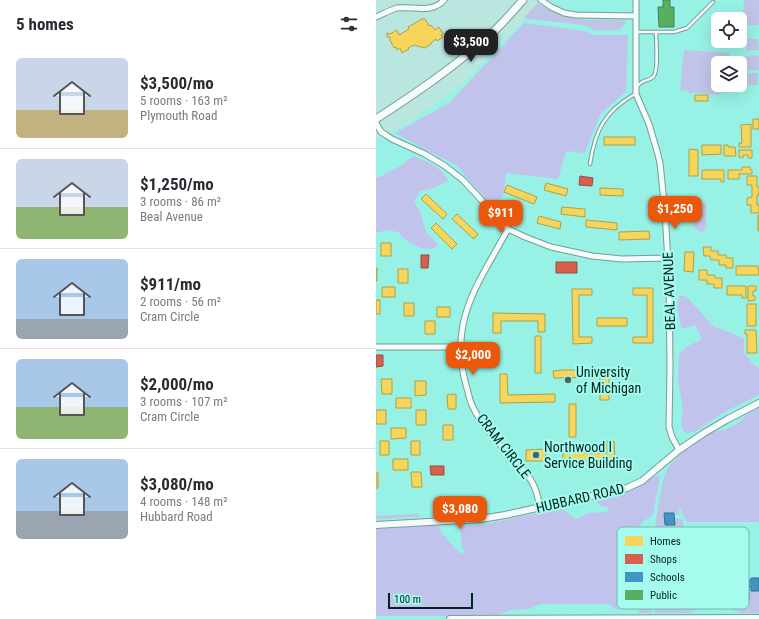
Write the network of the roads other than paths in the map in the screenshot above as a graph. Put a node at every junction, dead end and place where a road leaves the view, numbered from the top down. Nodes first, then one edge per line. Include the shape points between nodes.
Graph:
1 (444, 0) edge
2 (523, 0) edge
3 (541, 0) edge
4 (636, 0) edge
5 (713, 2) dead end
6 (636, 16) junction
7 (376, 17) edge
8 (636, 32) junction
9 (656, 32) junction
10 (636, 91) junction
11 (376, 119) edge
12 (376, 123) edge
13 (590, 164) dead end
14 (508, 229) junction
15 (668, 258) junction
16 (376, 347) edge
17 (461, 347) junction
18 (759, 403) edge
19 (680, 450) junction
20 (540, 507) junction
21 (376, 525) edge
22 (759, 618) edge
23 (450, 619) edge
24 (650, 619) edge

1 - 7 street via 433,7 396,8
2 - 11 main road via 492,33 461,59
3 - 6 street via 564,13
4 - 6 street, BEAL AVENUE
5 - 9 lane via 687,28 674,32
6 - 8 street, BEAL AVENUE
8 - 9 lane
8 - 10 street, BEAL AVENUE
9 - 10 lane via 656,72 654,77 640,83
10 - 13 lane via 613,109 606,118 592,148
10 - 15 street, BEAL AVENUE via 654,138 660,163
12 - 14 street via 382,132 392,139 425,154 454,173
14 - 15 street via 552,247 592,256 622,259
14 - 17 street, CRAM CIRCLE via 471,299 461,336
15 - 19 street, BEAL AVENUE via 669,427
16 - 17 street
17 - 20 street, CRAM CIRCLE via 462,367 472,405 487,429 527,474
18 - 19 street, HUBBARD ROAD via 704,433
19 - 20 street, HUBBARD ROAD via 642,481 627,488
20 - 21 street, HUBBARD ROAD via 481,519
22 - 24 street
23 - 24 street

